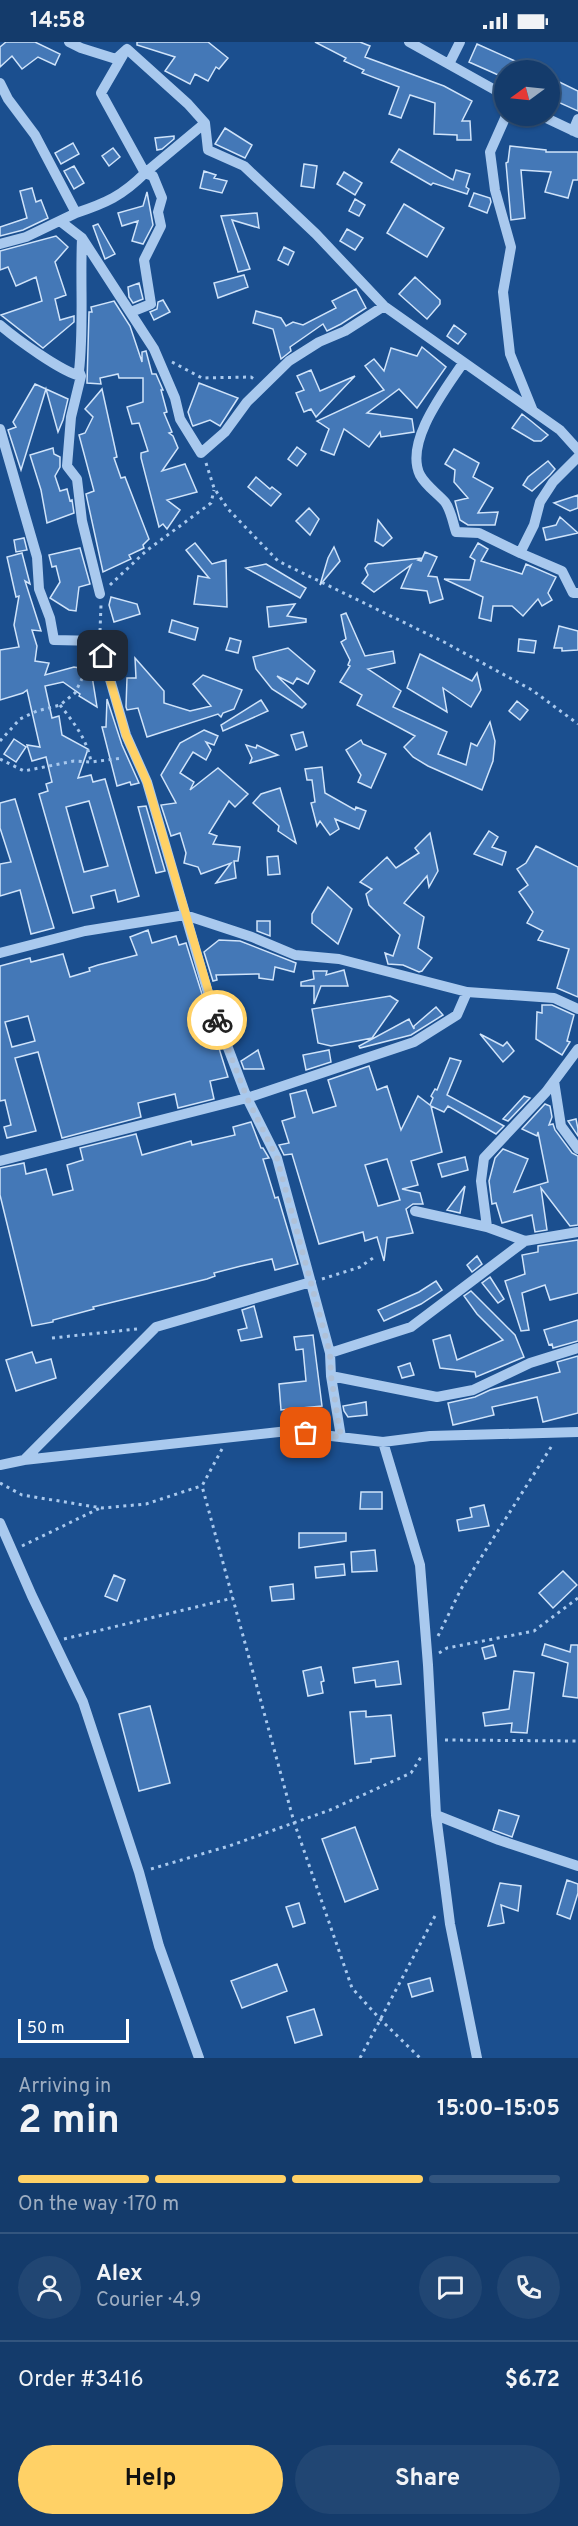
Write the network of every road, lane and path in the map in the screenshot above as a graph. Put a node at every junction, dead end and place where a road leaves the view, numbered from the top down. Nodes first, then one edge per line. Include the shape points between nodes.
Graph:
1 (69, 42) edge
2 (409, 42) edge
3 (460, 42) edge
4 (131, 48) edge
5 (449, 64) junction
6 (0, 83) edge
7 (494, 89) edge
8 (578, 119) edge
9 (206, 123) junction
10 (560, 125) edge
11 (502, 126) edge
12 (575, 132) edge
13 (146, 174) junction
14 (76, 213) junction
15 (60, 221) junction
16 (82, 238) junction
17 (0, 244) edge
18 (384, 306) junction
19 (131, 312) junction
20 (0, 325) edge
21 (154, 349) junction
22 (463, 363) junction
23 (81, 376) junction
24 (262, 387) junction
25 (533, 411) junction
26 (0, 429) edge
27 (578, 450) edge
28 (201, 453) junction
29 (578, 457) edge
30 (214, 488) junction
31 (520, 553) junction
32 (578, 593) edge
33 (100, 594) junction
34 (99, 641) junction
35 (60, 705) junction
36 (578, 724) edge
37 (0, 741) edge
38 (137, 756) junction
39 (0, 759) edge
40 (91, 762) junction
41 (185, 915) junction
42 (0, 953) edge
43 (467, 993) junction
44 (578, 1009) edge
45 (578, 1049) edge
46 (554, 1081) junction
47 (247, 1098) junction
48 (578, 1149) edge
49 (0, 1161) edge
50 (415, 1211) dead end
51 (487, 1227) junction
52 (578, 1232) edge
53 (525, 1241) junction
54 (376, 1256) dead end
55 (311, 1282) junction
56 (156, 1328) junction
57 (52, 1338) dead end
58 (578, 1348) edge
59 (330, 1353) junction
60 (331, 1376) junction
61 (578, 1432) edge
62 (559, 1434) junction
63 (229, 1437) junction
64 (341, 1437) junction
65 (383, 1442) junction
66 (24, 1460) junction
67 (0, 1465) edge
68 (0, 1483) edge
69 (202, 1486) junction
70 (102, 1508) junction
71 (0, 1522) edge
72 (12, 1551) junction
73 (233, 1598) junction
74 (578, 1598) edge
75 (437, 1639) dead end
76 (54, 1642) junction
77 (427, 1659) junction
78 (430, 1741) junction
79 (578, 1741) edge
80 (435, 1815) junction
81 (294, 1822) junction
82 (578, 1866) edge
83 (139, 1872) junction
84 (446, 1894) junction
85 (380, 2019) junction
86 (199, 2058) edge
87 (360, 2058) edge
88 (420, 2058) edge
89 (477, 2058) edge

1 - 4 street via 116,59
2 - 5 street
3 - 5 street
4 - 9 street
4 - 13 street via 101,93
5 - 7 street
6 - 14 street via 35,135
8 - 12 street
9 - 13 street
9 - 18 street via 208,150 244,166
10 - 12 street
11 - 25 street via 490,152 495,190 511,247 504,292 510,354
13 - 14 street via 108,203
13 - 19 street via 153,176 162,198 158,212 161,226 144,260 151,304
14 - 15 street
15 - 16 street
15 - 17 street
16 - 19 street
16 - 23 street
18 - 22 street
18 - 24 street via 289,361
19 - 21 street
20 - 23 street via 70,374
21 - 24 path via 202,378 251,377
21 - 28 street via 180,419
22 - 25 street
22 - 31 street via 418,439 416,458 420,474 447,504 456,532 479,533
23 - 33 street via 69,429 67,466 76,479
24 - 28 street via 225,432
25 - 27 street via 560,430
26 - 34 street via 37,557 39,589 54,640
28 - 30 path
29 - 31 street via 540,502
30 - 33 path via 211,503 146,551
30 - 36 path via 228,509 278,561 444,642 532,690
31 - 32 street via 562,571 573,593
33 - 34 path
34 - 35 path via 75,693
34 - 38 street via 121,718
35 - 37 path via 20,719
35 - 40 path via 81,732
38 - 40 path
38 - 41 street
39 - 40 path via 24,771 74,761
41 - 42 street via 85,931
41 - 43 street via 295,955 339,959
41 - 47 street
43 - 44 street via 554,998
43 - 47 street via 457,1014 414,1042
45 - 46 street
46 - 48 street via 561,1126
46 - 51 street via 484,1158 481,1181
47 - 49 street
47 - 55 street via 277,1158
50 - 51 street
51 - 53 street
52 - 53 street
53 - 59 street via 411,1327
54 - 55 path via 360,1267
55 - 56 street
55 - 59 street
56 - 57 path
56 - 66 street
58 - 60 street via 530,1363 473,1390 437,1397
59 - 60 street
60 - 64 street
61 - 62 street
62 - 65 street via 430,1436
62 - 75 path via 460,1589
63 - 64 street via 288,1431
63 - 66 street
63 - 69 path
64 - 65 street
65 - 77 street via 420,1565
66 - 67 street
68 - 70 path via 22,1495
69 - 70 path via 146,1504
69 - 73 path
70 - 72 path
71 - 72 street
72 - 76 street
73 - 76 path
73 - 81 path
74 - 77 path via 534,1631 447,1648
76 - 83 street via 83,1702
77 - 78 street
78 - 79 path
78 - 80 street
78 - 81 path via 411,1773
80 - 82 street
80 - 84 street
81 - 83 path
81 - 85 path via 352,1988
83 - 86 street via 159,1946
84 - 85 path
84 - 89 street
85 - 87 path
85 - 88 path

